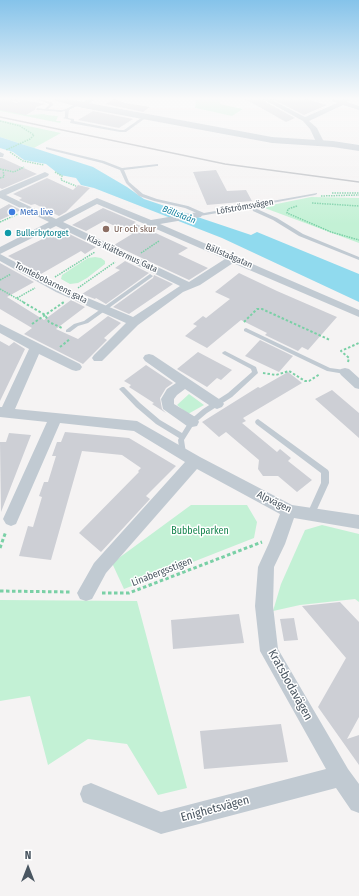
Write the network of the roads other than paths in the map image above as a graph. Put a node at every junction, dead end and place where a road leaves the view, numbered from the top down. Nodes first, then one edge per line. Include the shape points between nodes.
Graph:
1 (282, 141) edge
2 (319, 141) edge
3 (321, 144) junction
4 (48, 148) dead end
5 (359, 148) edge
6 (359, 154) edge
7 (157, 165) dead end
8 (122, 169) junction
9 (45, 174) dead end
10 (315, 194) road end
11 (0, 195) edge
12 (253, 205) junction
13 (200, 215) junction
14 (55, 223) junction
15 (150, 223) junction
16 (0, 251) edge
17 (0, 257) edge
18 (233, 258) junction
19 (359, 259) edge
20 (150, 276) dead end
21 (188, 286) junction
22 (102, 309) junction
23 (359, 314) edge
24 (134, 322) junction
25 (0, 328) edge
26 (246, 330) dead end
27 (68, 331) road end
28 (36, 348) junction
29 (225, 353) dead end
30 (98, 358) dead end
31 (149, 358) dead end
32 (76, 368) dead end
33 (345, 372) joint
34 (185, 383) junction
35 (359, 385) edge
36 (122, 389) dead end
37 (217, 404) junction
38 (3, 412) edge
39 (55, 418) junction
40 (192, 422) junction
41 (258, 422) dead end
42 (182, 437) junction
43 (189, 457) junction
44 (289, 511) junction
45 (311, 514) junction
46 (11, 519) road end
47 (359, 522) edge
48 (86, 593) road end
49 (342, 776) junction
50 (91, 794) dead end
51 (359, 802) edge

1 - 3 street
2 - 3 street
3 - 5 street
3 - 6 street
4 - 8 lane
7 - 8 lane
8 - 13 lane via 127,182 141,195 186,207
9 - 11 street
10 - 12 lane, Löfströmsvägen
11 - 14 street, Klas Klättermus Gata
12 - 13 lane, Löfströmsvägen
12 - 19 lane via 255,210 301,235
13 - 15 street, Löfströmsvägen
14 - 15 street, Bällstaågatan via 97,202
14 - 16 street
14 - 21 street, Klas Klättermus Gata
15 - 18 street, Bällstaågatan
17 - 22 street, Tomtebobarnens gata
18 - 21 street
18 - 23 street, Bällstaågatan
20 - 22 lane, Tomtebobarnens gata
21 - 24 street
22 - 24 street, Tomtebobarnens gata
22 - 27 lane, Tomtebobarnens gata via 86,322
24 - 30 street
25 - 28 street
26 - 33 lane via 329,370
28 - 32 street
28 - 38 street, Alpvägen
29 - 37 lane via 254,368 255,373
31 - 34 street
33 - 35 street
34 - 37 street
34 - 40 street via 172,392 167,399 168,406
36 - 42 lane via 158,422
37 - 40 lane
38 - 39 street, Alpvägen
39 - 43 street, Alpvägen via 137,426
39 - 46 street
40 - 42 lane
41 - 45 lane via 325,472 325,483
42 - 43 lane
43 - 44 street, Alpvägen
43 - 48 street via 100,568
44 - 45 street, Alpvägen
44 - 49 street, Kratsbodavägen via 266,567 264,606 268,651
45 - 47 street, Alpvägen
49 - 50 street, Enighetsvägen via 161,823
49 - 51 street, Kratsbodavägen

